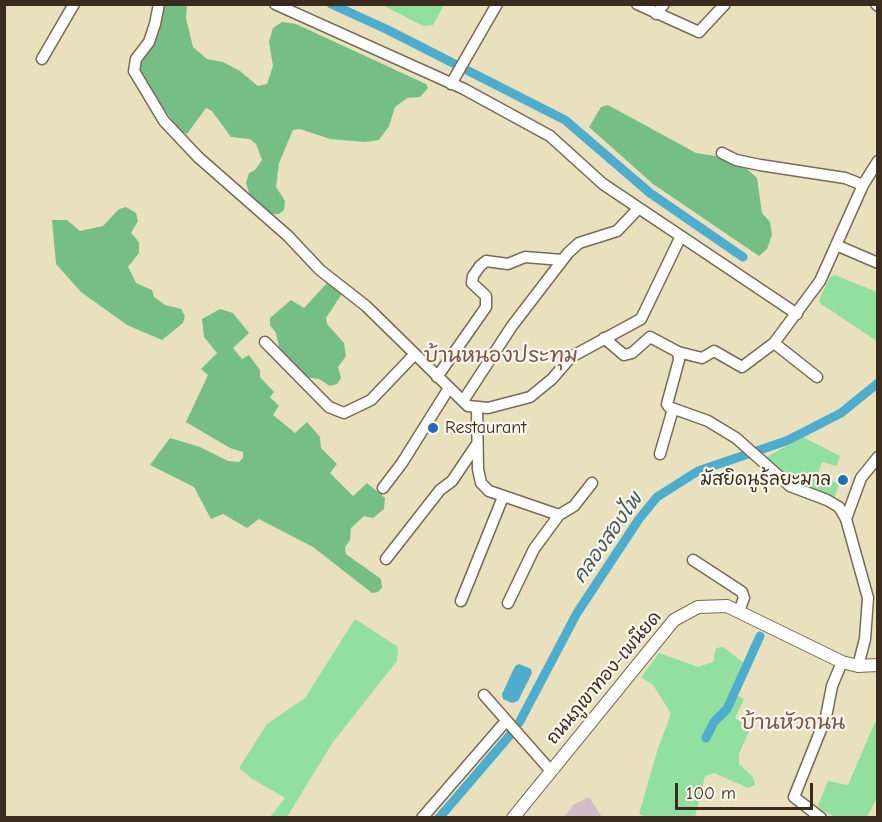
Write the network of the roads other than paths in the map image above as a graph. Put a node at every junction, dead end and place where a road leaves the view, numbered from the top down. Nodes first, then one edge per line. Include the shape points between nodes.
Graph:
1 (74, 4) edge
2 (159, 4) edge
3 (275, 4) edge
4 (497, 4) edge
5 (637, 4) edge
6 (664, 4) edge
7 (726, 4) edge
8 (656, 14) junction
9 (42, 58) dead end
10 (453, 81) junction
11 (722, 153) dead end
12 (878, 161) edge
13 (863, 185) junction
14 (638, 209) junction
15 (680, 238) junction
16 (836, 245) junction
17 (562, 260) junction
18 (878, 263) edge
19 (797, 314) junction
20 (604, 338) junction
21 (266, 342) dead end
22 (774, 343) junction
23 (678, 352) junction
24 (414, 355) junction
25 (437, 377) junction
26 (818, 377) dead end
27 (449, 388) junction
28 (463, 401) junction
29 (477, 408) junction
30 (673, 409) junction
31 (477, 444) junction
32 (660, 454) dead end
33 (876, 462) edge
34 (592, 483) dead end
35 (383, 489) dead end
36 (503, 497) junction
37 (559, 516) junction
38 (846, 519) junction
39 (386, 559) dead end
40 (693, 560) dead end
41 (462, 601) dead end
42 (508, 603) dead end
43 (739, 611) junction
44 (842, 662) junction
45 (878, 665) edge
46 (858, 666) junction
47 (484, 695) dead end
48 (506, 721) junction
49 (551, 771) junction
50 (422, 818) edge
51 (513, 818) edge
52 (821, 818) edge

1 - 9 street
2 - 24 street via 152,33 136,59 134,71 164,121
3 - 10 street
4 - 10 street
5 - 8 street
6 - 8 street
7 - 8 street via 699,32
10 - 14 street via 550,136 603,184
11 - 13 street via 736,160 845,178
12 - 13 street
13 - 16 street
14 - 15 street
14 - 17 street via 617,231 579,243
15 - 19 street
15 - 20 street via 646,312
16 - 18 street
16 - 19 street via 820,281
17 - 25 street via 525,257 508,264 486,261 480,266 472,283 486,296 486,307
17 - 28 street
19 - 22 street
20 - 23 street via 624,355 650,337
20 - 29 street via 572,357 530,397
21 - 24 street via 329,407 344,413 371,400
22 - 23 street via 742,367 714,351 702,358
22 - 26 street
23 - 30 street via 667,404
24 - 25 street
25 - 27 street
27 - 28 street
27 - 35 street
28 - 29 street
29 - 31 street
30 - 32 street
30 - 38 street via 708,421 790,486 827,500
31 - 36 street via 481,483
31 - 39 street via 452,481 440,490
33 - 38 street via 861,478
34 - 37 street via 574,506
36 - 37 street
36 - 41 street
37 - 42 street via 534,549
38 - 46 street via 868,598
40 - 43 street via 742,592
43 - 44 street, ถนนภูเขาทอง-เพนียด
43 - 49 street, ถนนภูเขาทอง-เพนียด via 713,604 698,606 674,621
44 - 46 street, ถนนภูเขาทอง-เพนียด
44 - 52 street via 826,717 794,797
45 - 46 street, ถนนภูเขาทอง-เพนียด
47 - 48 street
48 - 49 street
48 - 50 street
49 - 51 street, ถนนภูเขาทอง-เพนียด

